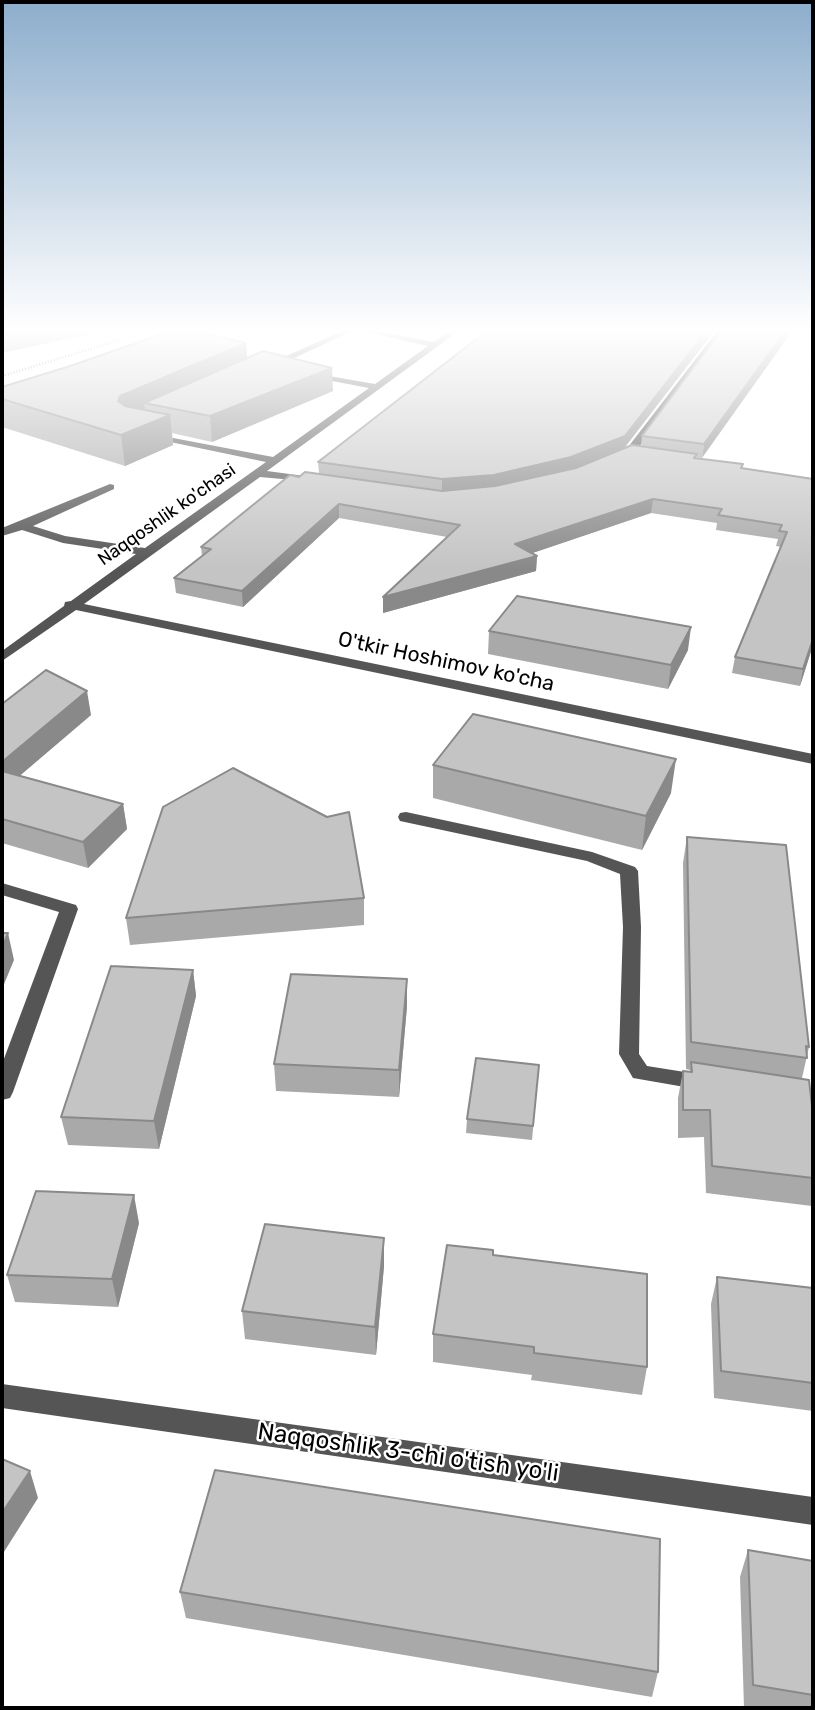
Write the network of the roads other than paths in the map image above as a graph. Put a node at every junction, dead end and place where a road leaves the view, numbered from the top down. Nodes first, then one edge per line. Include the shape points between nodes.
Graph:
1 (345, 410) edge
2 (662, 410) edge
3 (142, 433) edge
4 (629, 453) junction
5 (642, 455) edge
6 (274, 460) junction
7 (602, 465) edge
8 (257, 473) junction
9 (323, 482) edge
10 (110, 487) dead end
11 (22, 526) junction
12 (2, 532) edge
13 (145, 552) junction
14 (70, 605) junction
15 (2, 657) edge
16 (813, 759) edge
17 (406, 817) dead end
18 (2, 888) edge
19 (720, 1084) edge
20 (2, 1092) edge
21 (2, 1396) edge
22 (813, 1511) edge

1 - 6 street, Naqqoshlik ko'chasi
2 - 4 street
3 - 6 street
4 - 5 street
4 - 7 street
6 - 8 street, Naqqoshlik ko'chasi
8 - 9 street
8 - 13 street, Naqqoshlik ko'chasi
10 - 11 street
11 - 12 street
11 - 13 street via 63,539
13 - 14 street, Naqqoshlik ko'chasi
14 - 15 street, Naqqoshlik ko'chasi
14 - 16 street, O'tkir Hoshimov ko'cha
17 - 19 street via 592,857 629,871 629,1054 640,1073
18 - 20 street via 69,909
21 - 22 street, Naqqoshlik 3-chi o'tish yo'li

